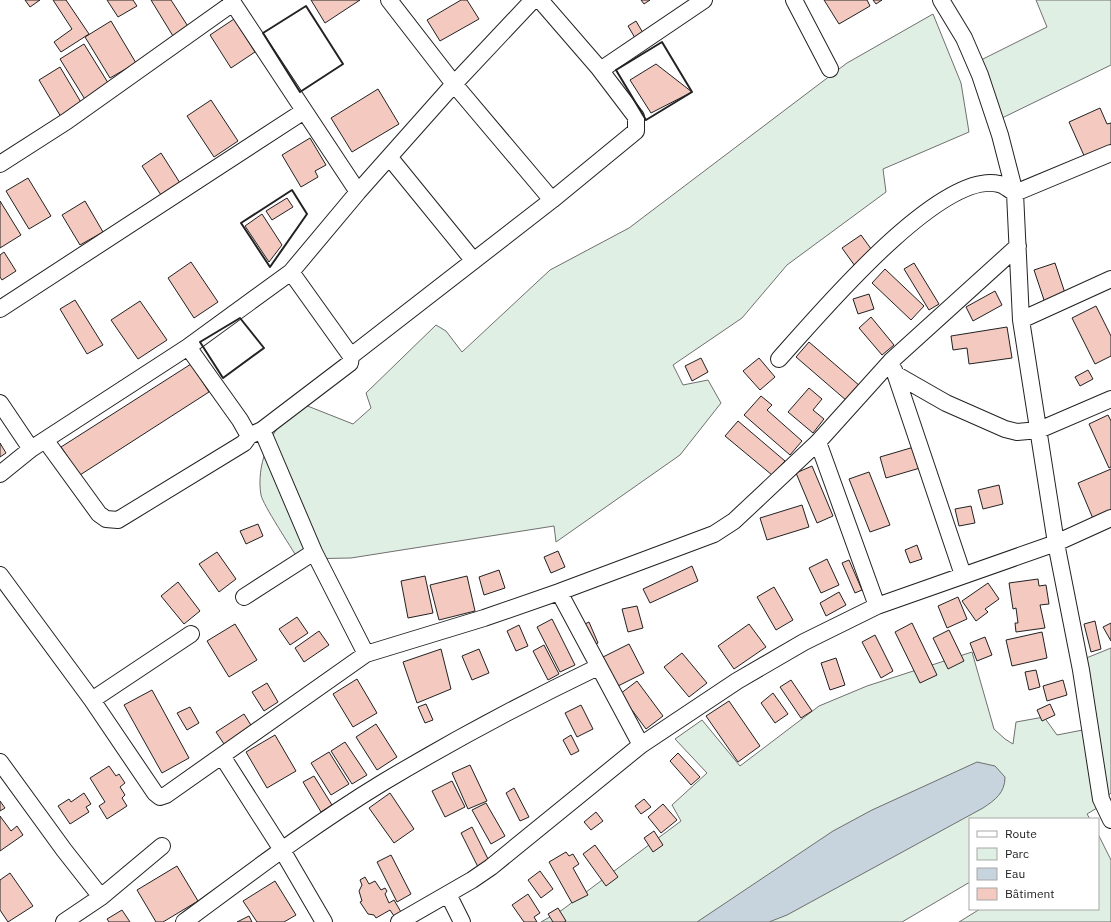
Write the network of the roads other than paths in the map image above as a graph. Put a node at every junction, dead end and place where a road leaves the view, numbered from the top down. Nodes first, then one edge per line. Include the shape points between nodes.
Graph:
1 (389, 0) edge
2 (533, 0) edge
3 (540, 0) edge
4 (704, 0) edge
5 (794, 0) edge
6 (941, 0) edge
7 (232, 1) edge
8 (598, 67) junction
9 (830, 69) dead end
10 (454, 84) junction
11 (304, 111) junction
12 (1111, 153) edge
13 (390, 158) junction
14 (0, 164) edge
15 (358, 192) junction
16 (1015, 194) junction
17 (552, 200) junction
18 (1018, 246) junction
19 (474, 260) junction
20 (291, 272) junction
21 (1111, 279) edge
22 (0, 309) edge
23 (1021, 320) junction
24 (188, 347) junction
25 (351, 356) junction
26 (779, 358) dead end
27 (894, 368) junction
28 (1111, 399) edge
29 (0, 403) edge
30 (1039, 430) junction
31 (256, 433) junction
32 (46, 441) junction
33 (818, 442) junction
34 (31, 449) junction
35 (0, 474) edge
36 (1111, 518) edge
37 (1056, 543) junction
38 (314, 552) junction
39 (0, 575) edge
40 (963, 575) junction
41 (559, 592) junction
42 (244, 597) dead end
43 (877, 606) junction
44 (191, 634) dead end
45 (366, 654) junction
46 (598, 667) junction
47 (92, 700) junction
48 (641, 746) junction
49 (222, 756) junction
50 (0, 762) edge
51 (1106, 797) edge
52 (1111, 820) edge
53 (162, 846) dead end
54 (282, 850) junction
55 (448, 894) junction
56 (101, 897) junction
57 (64, 922) edge
58 (184, 922) edge
59 (324, 922) edge
60 (399, 922) edge
61 (462, 922) edge

1 - 10 street
2 - 10 street
3 - 8 street
4 - 8 street via 624,55 605,67
5 - 9 street
6 - 16 street via 964,38 980,75 1000,135
7 - 11 street
7 - 14 street via 67,121
8 - 17 street via 636,116 636,131
10 - 13 street
10 - 17 street
11 - 15 street
11 - 22 street
12 - 16 street
13 - 15 street
13 - 19 street
15 - 20 street
16 - 18 street
16 - 26 street via 1000,184 981,184 959,191 934,205 848,284
17 - 19 street
18 - 23 street
18 - 27 street
19 - 25 street
20 - 24 street
20 - 25 street
21 - 23 street
23 - 30 street
24 - 31 street via 240,420
24 - 32 street
25 - 31 street via 350,363
27 - 30 street via 946,403 1005,429 1017,432
27 - 33 street
27 - 40 street
28 - 30 street
29 - 34 street
30 - 37 street
31 - 32 street via 244,443 118,520 106,519 99,514
31 - 38 street
32 - 34 street
33 - 41 street via 734,521 714,534
33 - 43 street
34 - 35 street
36 - 37 street
37 - 40 street
37 - 51 street
38 - 42 street
38 - 45 street
39 - 47 street
40 - 43 street
41 - 45 street
41 - 46 street
43 - 48 street via 804,642 743,677
44 - 47 street
45 - 49 street
46 - 48 street
46 - 54 street via 486,724 382,784
47 - 49 street via 160,797 166,796
48 - 55 street via 491,867
49 - 54 street
50 - 56 street
51 - 52 street
53 - 56 street
54 - 58 street
54 - 59 street
55 - 60 street
55 - 61 street
56 - 57 street

